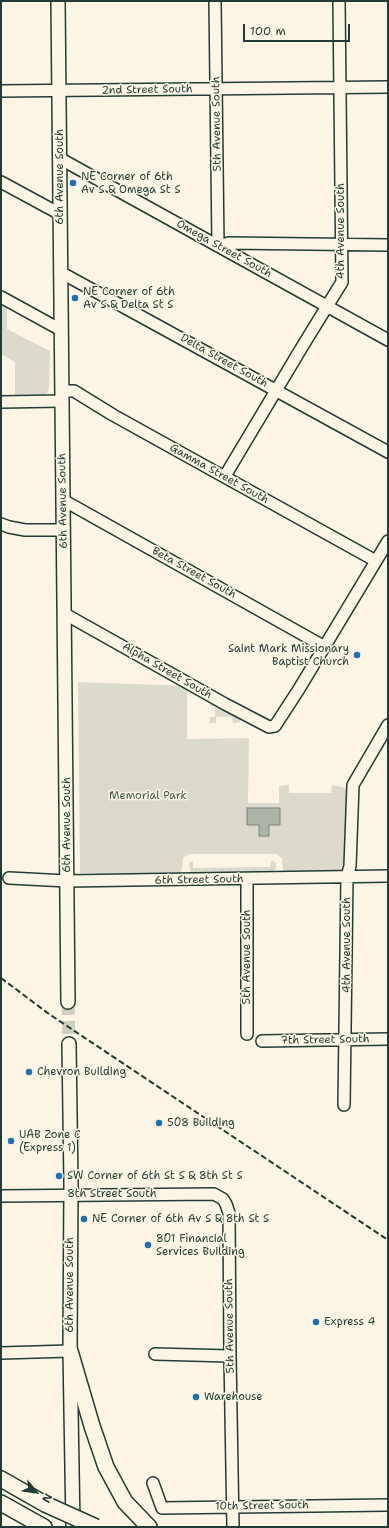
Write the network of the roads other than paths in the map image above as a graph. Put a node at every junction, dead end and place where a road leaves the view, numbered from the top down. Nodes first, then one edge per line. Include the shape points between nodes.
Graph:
1 (58, 1) edge
2 (215, 1) edge
3 (339, 1) edge
4 (340, 87) junction
5 (388, 87) edge
6 (216, 88) junction
7 (1, 91) edge
8 (59, 91) junction
9 (59, 158) junction
10 (1, 182) edge
11 (60, 214) junction
12 (342, 245) junction
13 (388, 245) edge
14 (218, 246) junction
15 (60, 272) junction
16 (1, 297) edge
17 (326, 306) junction
18 (61, 330) junction
19 (388, 340) edge
20 (276, 390) junction
21 (62, 396) junction
22 (1, 402) edge
23 (388, 452) edge
24 (225, 476) junction
25 (63, 500) junction
26 (1, 524) edge
27 (63, 530) junction
28 (388, 541) edge
29 (376, 561) junction
30 (65, 614) junction
31 (325, 646) junction
32 (388, 724) edge
33 (388, 876) edge
34 (347, 877) junction
35 (9, 878) dead end
36 (247, 879) junction
37 (67, 882) junction
38 (68, 1002) tunnel mouth
39 (247, 1034) dead end
40 (388, 1039) edge
41 (346, 1040) junction
42 (262, 1041) dead end
43 (69, 1044) tunnel mouth
44 (344, 1106) dead end
45 (71, 1195) junction
46 (1, 1196) edge
47 (223, 1198) joint
48 (70, 1351) junction
49 (1, 1353) edge
50 (155, 1354) dead end
51 (230, 1356) junction
52 (1, 1479) edge
53 (153, 1482) dead end
54 (1, 1503) edge
55 (388, 1505) edge
56 (233, 1507) junction
57 (1, 1511) edge
58 (44, 1527) edge
59 (74, 1527) edge
60 (96, 1527) edge
61 (149, 1527) edge
62 (233, 1527) edge

1 - 8 main road, 6th Avenue South
2 - 6 street, 5th Avenue South
3 - 4 street, 4th Avenue South
4 - 5 street, 2nd Street South
4 - 6 street, 2nd Street South
4 - 12 street, 4th Avenue South
6 - 8 street, 2nd Street South
6 - 14 street, 5th Avenue South
7 - 8 street, 2nd Street South
8 - 9 main road, 6th Avenue South
9 - 11 main road, 6th Avenue South
9 - 14 street, Omega Street South
10 - 11 street
11 - 15 main road, 6th Avenue South
12 - 13 street
12 - 14 street via 229,243
12 - 17 street, 4th Avenue South via 342,282
14 - 17 street, Omega Street South
15 - 18 main road, 6th Avenue South
15 - 20 street, Delta Street South
16 - 18 street
17 - 19 street, Omega Street South
17 - 20 street, 4th Avenue South
18 - 21 main road, 6th Avenue South
20 - 23 street, Delta Street South
20 - 24 street, 4th Avenue South
21 - 22 street, Gamma Street South
21 - 24 street, Gamma Street South via 74,391
21 - 25 main road, 6th Avenue South
24 - 29 street, Gamma Street South
25 - 27 main road, 6th Avenue South
25 - 31 street, Beta Street South
26 - 27 street via 25,530
27 - 30 main road, 6th Avenue South
28 - 29 street
29 - 31 street
30 - 31 street, Alpha Street South via 269,727 275,726
30 - 37 main road, 6th Avenue South
32 - 34 street, 4th Avenue South via 353,785 350,866
33 - 34 street, 6th Street South
34 - 36 street, 6th Street South
34 - 41 street, 4th Avenue South
35 - 37 street, 6th Street South
36 - 37 street, 6th Street South
36 - 39 street, 5th Avenue South
37 - 38 main road, 6th Avenue South
40 - 41 street, 7th Street South
41 - 42 street, 7th Street South
41 - 44 street, 4th Avenue South
43 - 45 main road, 6th Avenue South
45 - 46 street, 8th Street South
45 - 47 street, 8th Street South via 214,1194
45 - 48 main road, 6th Avenue South
47 - 51 street, 5th Avenue South via 229,1213
48 - 49 street
48 - 59 main road, 6th Avenue South
48 - 61 highway via 106,1467 125,1502
50 - 51 street
51 - 56 street, 5th Avenue South
52 - 60 highway, bridge via 45,1504
53 - 56 street, 10th Street South via 162,1508
54 - 58 highway
55 - 56 street, 10th Street South
56 - 62 street, 5th Avenue South
57 - 58 highway

